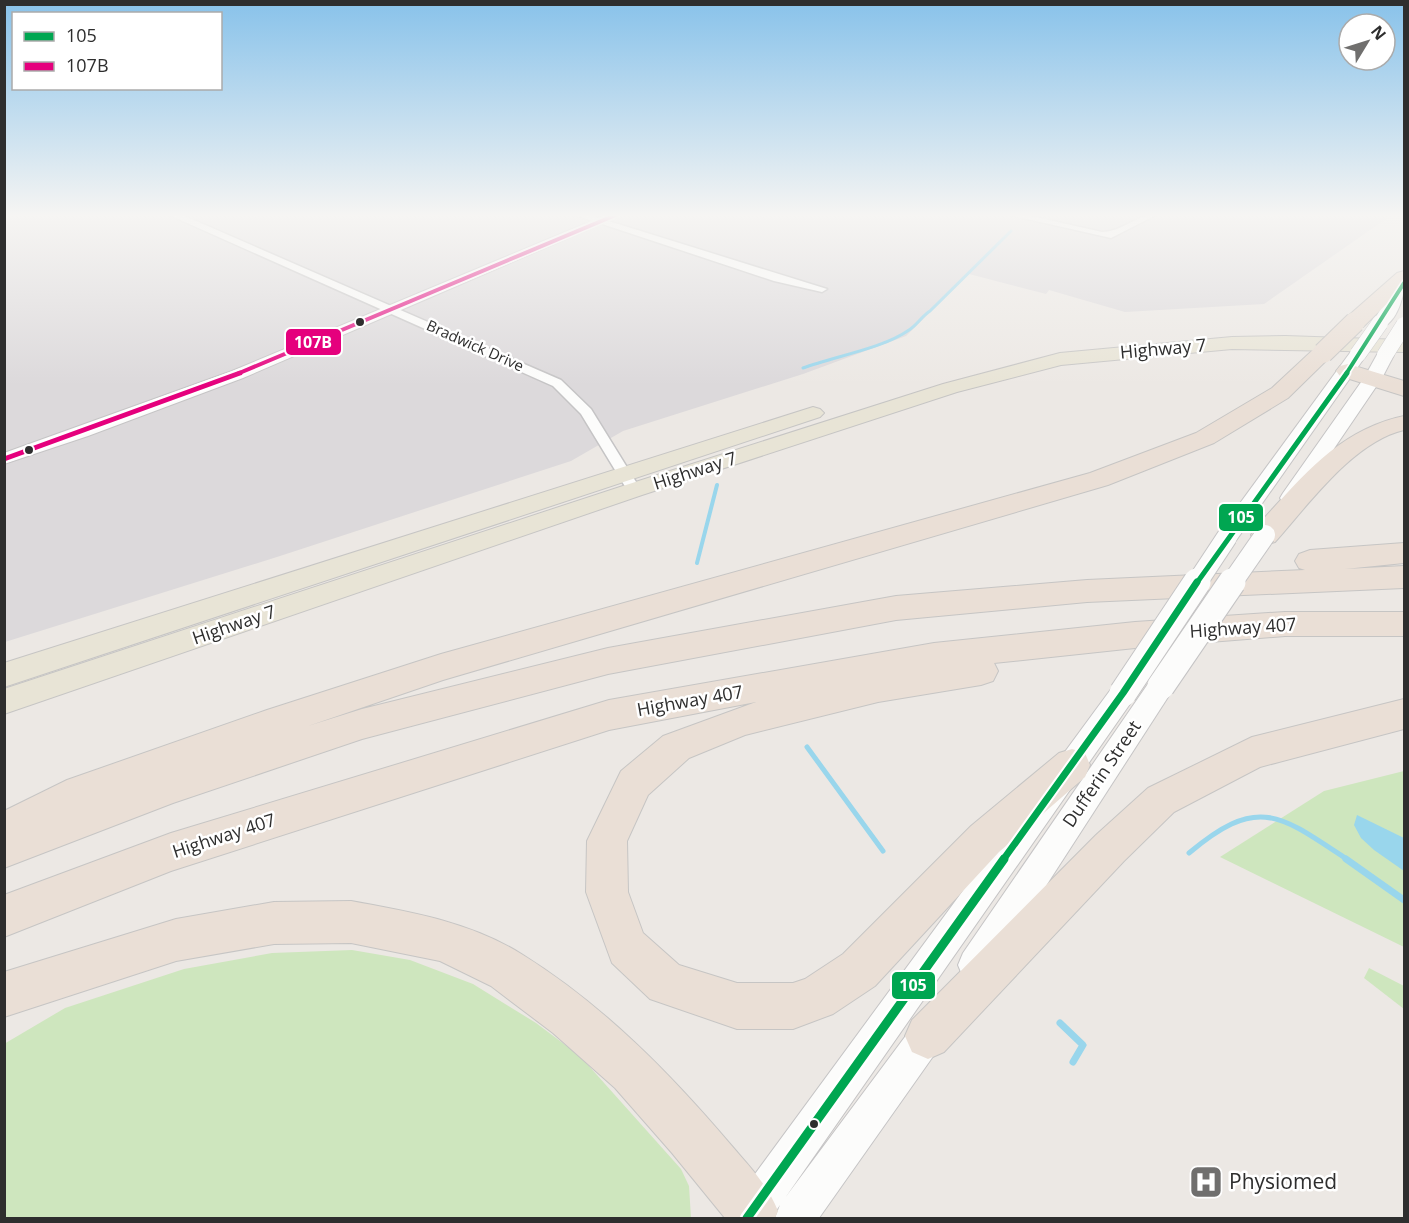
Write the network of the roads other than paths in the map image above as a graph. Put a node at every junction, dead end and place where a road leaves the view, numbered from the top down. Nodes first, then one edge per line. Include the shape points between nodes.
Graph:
1 (305, 271) edge
2 (484, 271) edge
3 (753, 271) edge
4 (1404, 277) edge
5 (1404, 283) edge
6 (822, 289) dead end
7 (393, 309) junction
8 (1404, 325) edge
9 (1404, 335) edge
10 (1404, 346) edge
11 (1353, 362) junction
12 (1373, 378) junction
13 (1404, 389) edge
14 (1404, 423) edge
15 (4, 459) edge
16 (628, 482) junction
17 (1265, 535) junction
18 (1404, 554) edge
19 (1404, 577) edge
20 (1152, 588) junction
21 (1404, 624) edge
22 (1135, 635) junction
23 (4, 675) edge
24 (4, 702) edge
25 (1404, 714) edge
26 (1072, 765) junction
27 (4, 832) edge
28 (4, 849) edge
29 (4, 916) edge
30 (4, 995) edge
31 (928, 1036) junction
32 (804, 1214) edge
33 (752, 1216) edge

1 - 7 street, Bradwick Drive
2 - 7 street
3 - 6 street
4 - 27 highway, bridge via 1280,393 1205,438 1099,479 441,667 67,797
5 - 11 main road, Dufferin Street, bridge
7 - 15 street via 172,400
7 - 16 street, Bradwick Drive via 557,382 586,412
8 - 12 main road, Dufferin Street, bridge
9 - 16 main road, Highway 7 via 1275,330 1171,334 1047,347 931,375
10 - 16 main road, Highway 7 via 1232,344 1060,359
11 - 12 highway
11 - 26 main road, Dufferin Street, bridge via 1227,537
12 - 13 highway
12 - 17 main road, Dufferin Street
14 - 17 highway via 1378,429 1351,446
16 - 23 main road, Highway 7
16 - 24 main road, Highway 7
17 - 31 main road, Dufferin Street, bridge
18 - 20 highway via 1278,563
19 - 20 highway
20 - 28 highway via 896,608 608,661 362,724 169,787
21 - 22 highway, Highway 407 via 1285,624
22 - 26 highway via 1086,656 878,688 740,720 676,747 634,783 607,841 607,892 627,948 666,983 737,1006 793,1006 817,998 859,970 986,839
22 - 29 highway, Highway 407 via 934,656 609,715 171,852
25 - 31 highway via 1252,753 1161,800
26 - 33 main road, Dufferin Street
30 - 33 highway via 176,940 274,923 351,922 443,940 507,970 632,1071 690,1135
31 - 32 main road, Dufferin Street

